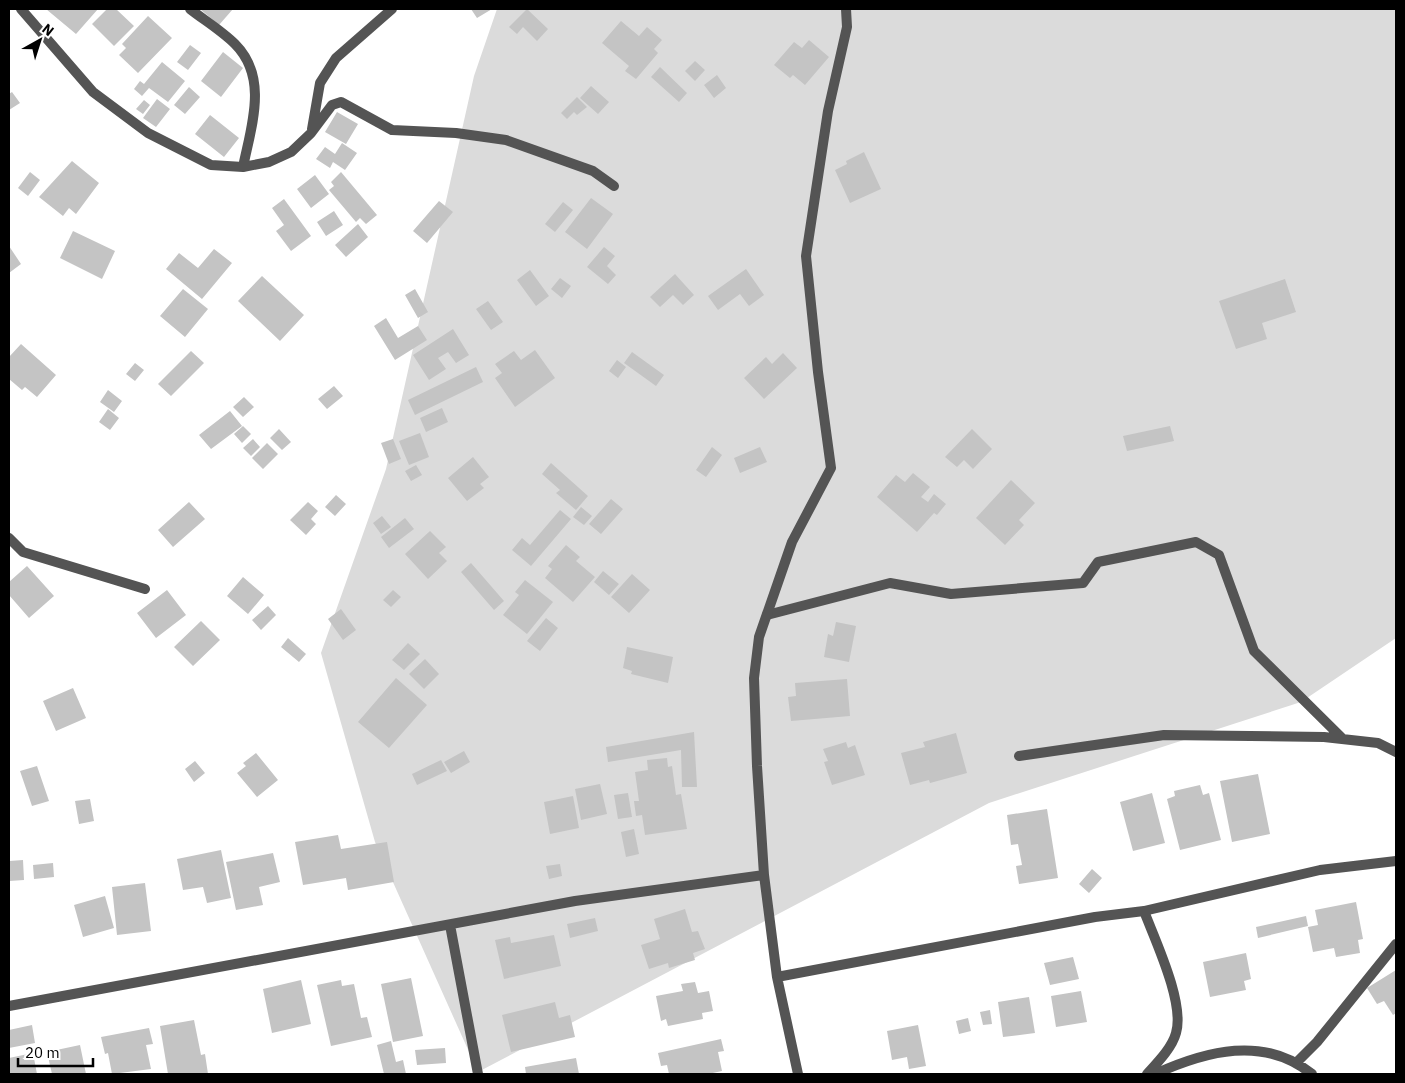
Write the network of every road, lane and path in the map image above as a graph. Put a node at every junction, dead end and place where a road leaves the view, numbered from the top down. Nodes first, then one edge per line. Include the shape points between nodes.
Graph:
1 (21, 9) edge
2 (190, 9) edge
3 (392, 9) edge
4 (846, 9) edge
5 (311, 133) junction
6 (243, 168) junction
7 (614, 186) dead end
8 (9, 538) edge
9 (145, 589) dead end
10 (767, 615) junction
11 (1343, 739) junction
12 (1396, 752) edge
13 (1019, 756) dead end
14 (1396, 860) edge
15 (764, 875) junction
16 (1144, 910) junction
17 (450, 925) junction
18 (1396, 944) edge
19 (777, 977) junction
20 (9, 1006) edge
21 (1297, 1062) junction
22 (478, 1074) edge
23 (798, 1074) edge
24 (1147, 1074) edge
25 (1155, 1074) edge
26 (1312, 1074) edge

1 - 6 street via 93,92 148,133 211,165
2 - 6 street via 236,45 250,66 256,89 255,111
3 - 5 street via 336,58 320,83
4 - 10 street via 847,27 828,111 806,256 831,468 792,542
5 - 6 street via 291,152 269,162
5 - 7 street via 332,105 341,102 392,130 456,132 506,140 592,171
8 - 9 street via 24,552
10 - 11 street via 890,583 951,594 1083,583 1098,562 1196,542 1219,555 1254,651
10 - 15 street via 759,637 754,678
11 - 12 street via 1378,743
11 - 13 street via 1164,734
14 - 16 street via 1320,870
15 - 17 street via 575,901
15 - 19 street
16 - 19 street
16 - 24 street via 1178,1007 1176,1033 1163,1056
17 - 20 street
17 - 22 street
18 - 21 street via 1324,1035
19 - 23 street
21 - 25 street via 1280,1054 1234,1051 1202,1057
21 - 26 street

